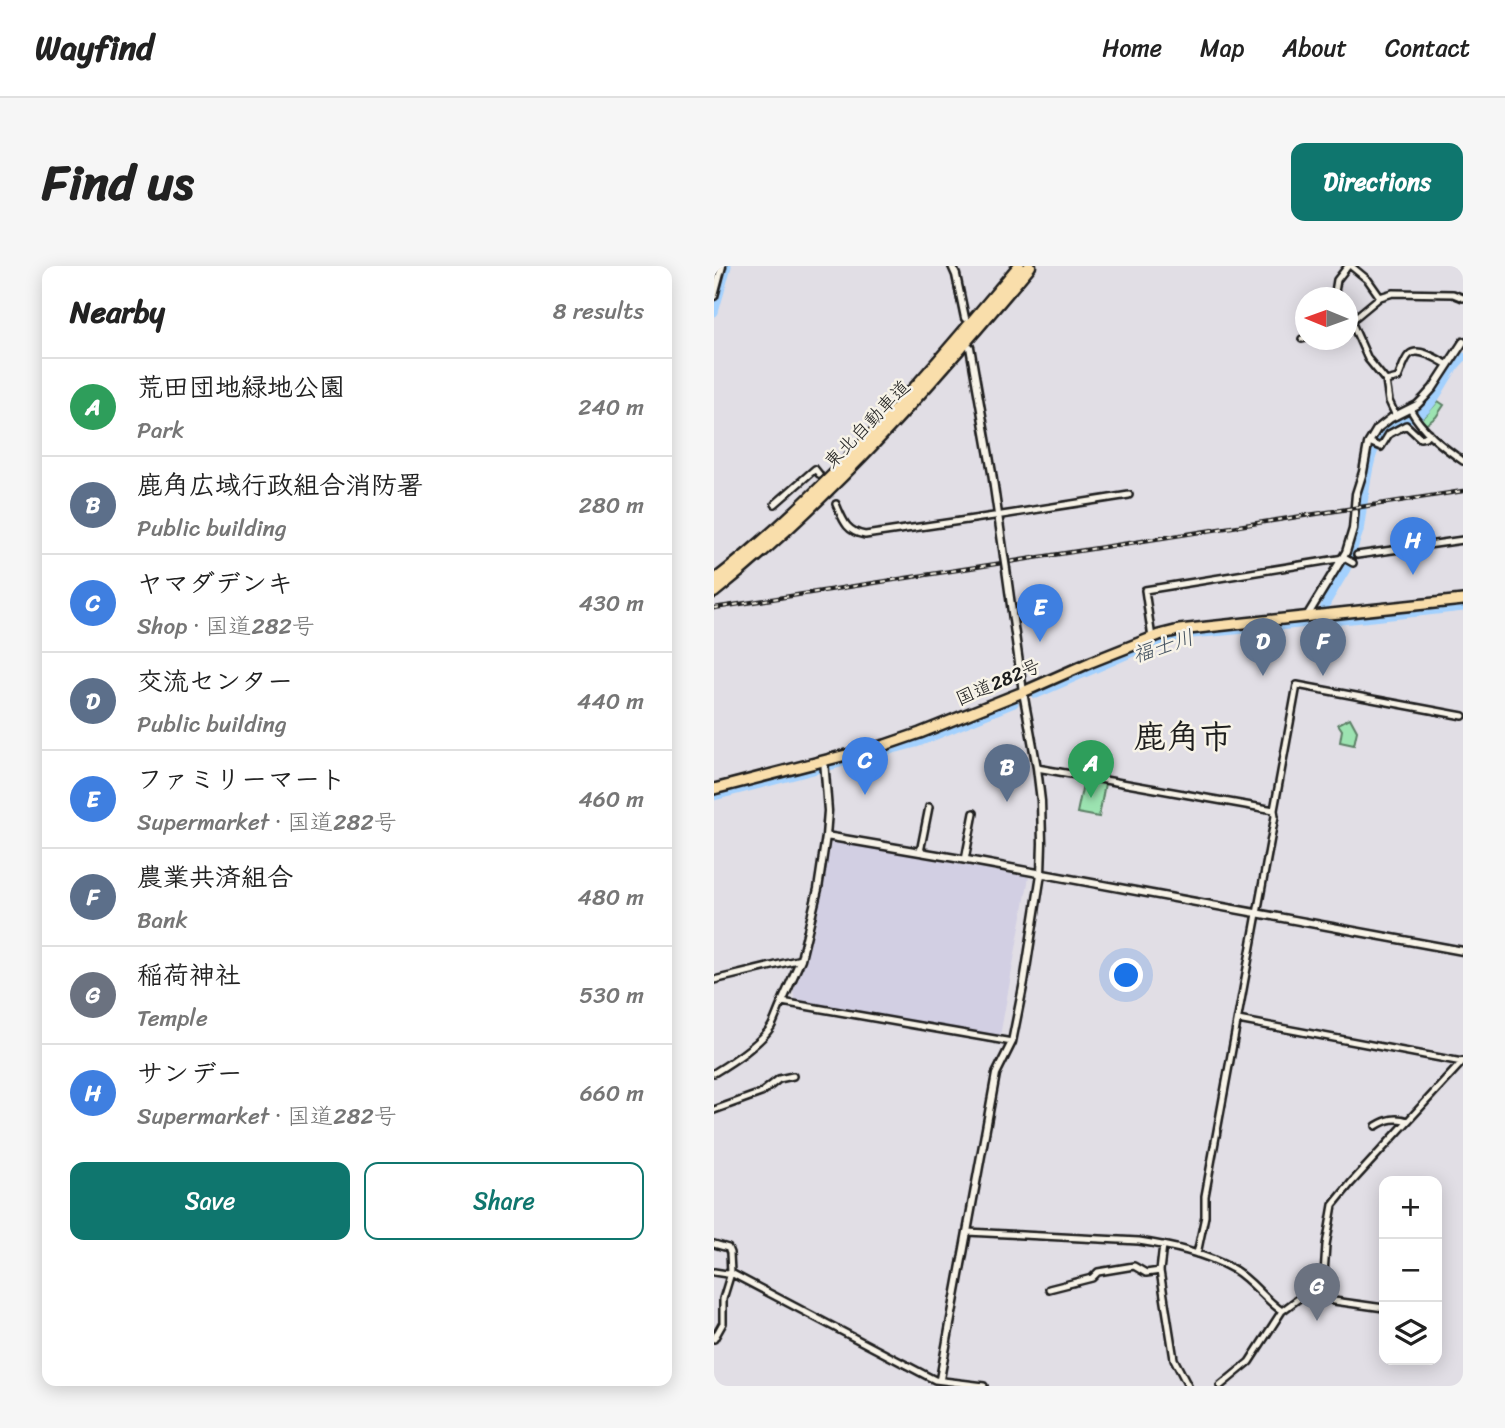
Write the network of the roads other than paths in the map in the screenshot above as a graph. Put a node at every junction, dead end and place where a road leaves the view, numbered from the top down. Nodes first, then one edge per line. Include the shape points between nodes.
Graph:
1 (722, 266) edge
2 (952, 266) edge
3 (1018, 266) edge
4 (1030, 266) edge
5 (1350, 266) edge
6 (1336, 287) edge
7 (714, 296) edge
8 (1380, 297) junction
9 (1463, 298) edge
10 (1358, 314) edge
11 (965, 318) dead end
12 (1358, 338) edge
13 (1463, 342) edge
14 (970, 347) dead end
15 (1448, 365) junction
16 (1386, 381) junction
17 (1410, 409) junction
18 (1396, 416) junction
19 (1429, 433) junction
20 (1369, 442) junction
21 (1463, 461) edge
22 (819, 474) dead end
23 (1129, 495) dead end
24 (775, 504) dead end
25 (836, 504) tunnel mouth
26 (1002, 515) dead end
27 (994, 516) dead end
28 (1463, 540) edge
29 (1357, 555) dead end
30 (1345, 558) junction
31 (1353, 563) dead end
32 (714, 581) edge
33 (714, 592) edge
34 (1463, 600) edge
35 (1310, 616) junction
36 (1152, 638) junction
37 (1023, 692) junction
38 (1463, 716) edge
39 (824, 760) junction
40 (1037, 768) junction
41 (714, 789) edge
42 (929, 807) dead end
43 (1274, 810) junction
44 (974, 813) dead end
45 (826, 836) junction
46 (920, 852) junction
47 (965, 860) junction
48 (1041, 874) junction
49 (1257, 913) junction
50 (1463, 951) edge
51 (801, 959) junction
52 (714, 980) edge
53 (782, 1002) junction
54 (1238, 1020) junction
55 (1012, 1042) junction
56 (1463, 1062) edge
57 (714, 1073) edge
58 (793, 1076) dead end
59 (714, 1110) edge
60 (1408, 1121) junction
61 (1376, 1126) dead end
62 (967, 1232) junction
63 (714, 1244) edge
64 (1163, 1245) junction
65 (1197, 1254) junction
66 (1160, 1271) junction
67 (714, 1272) edge
68 (731, 1273) junction
69 (1049, 1289) dead end
70 (1314, 1293) junction
71 (1379, 1307) edge
72 (1282, 1311) junction
73 (714, 1339) edge
74 (940, 1380) junction
75 (984, 1386) edge
76 (1188, 1386) edge
77 (1220, 1386) edge

1 - 7 street
2 - 11 street
3 - 32 highway, 東北自動車道 via 882,423 789,516
4 - 33 highway, 東北自動車道 via 850,468
5 - 6 street
5 - 8 street
8 - 9 street via 1393,293
8 - 10 street
12 - 16 street
13 - 15 street
14 - 37 street, bridge
15 - 16 street via 1427,353 1412,353 1398,378
15 - 17 street
16 - 18 street
17 - 18 street
17 - 19 street
18 - 20 street via 1377,429
19 - 20 street via 1420,438 1406,425 1389,435 1381,447
19 - 21 street
20 - 30 street
22 - 24 street via 815,469
23 - 26 street
25 - 27 street via 854,533 865,535
28 - 29 street
30 - 31 street
30 - 35 street
30 - 36 street via 1145,590
34 - 35 highway, 国道282号
35 - 36 highway, 国道282号 via 1196,627
36 - 37 highway, 国道282号
37 - 39 highway, 国道282号 via 885,745
37 - 40 street
38 - 43 street via 1297,685
39 - 41 highway, 国道282号
39 - 45 street
40 - 43 street
40 - 48 street
42 - 46 street
43 - 49 street
44 - 47 street
45 - 46 street
45 - 51 street
46 - 47 street
47 - 48 street
48 - 49 street
48 - 55 street
49 - 50 street
49 - 54 street
51 - 52 street
51 - 53 street
53 - 55 street
53 - 57 street via 763,1036
54 - 56 street
54 - 65 street
55 - 62 street via 996,1074
56 - 60 street
58 - 59 street
60 - 61 street via 1388,1119
60 - 70 street via 1334,1205 1324,1274
62 - 64 street
62 - 74 street
63 - 68 street via 728,1248
64 - 65 street
64 - 66 street
65 - 72 street via 1233,1269
66 - 69 street via 1146,1273 1134,1266 1098,1272 1092,1278
66 - 76 street via 1174,1359
67 - 68 street
68 - 73 street via 723,1299 723,1323
68 - 74 street
70 - 71 street via 1334,1301
70 - 72 street
72 - 77 street via 1249,1362
74 - 75 street

